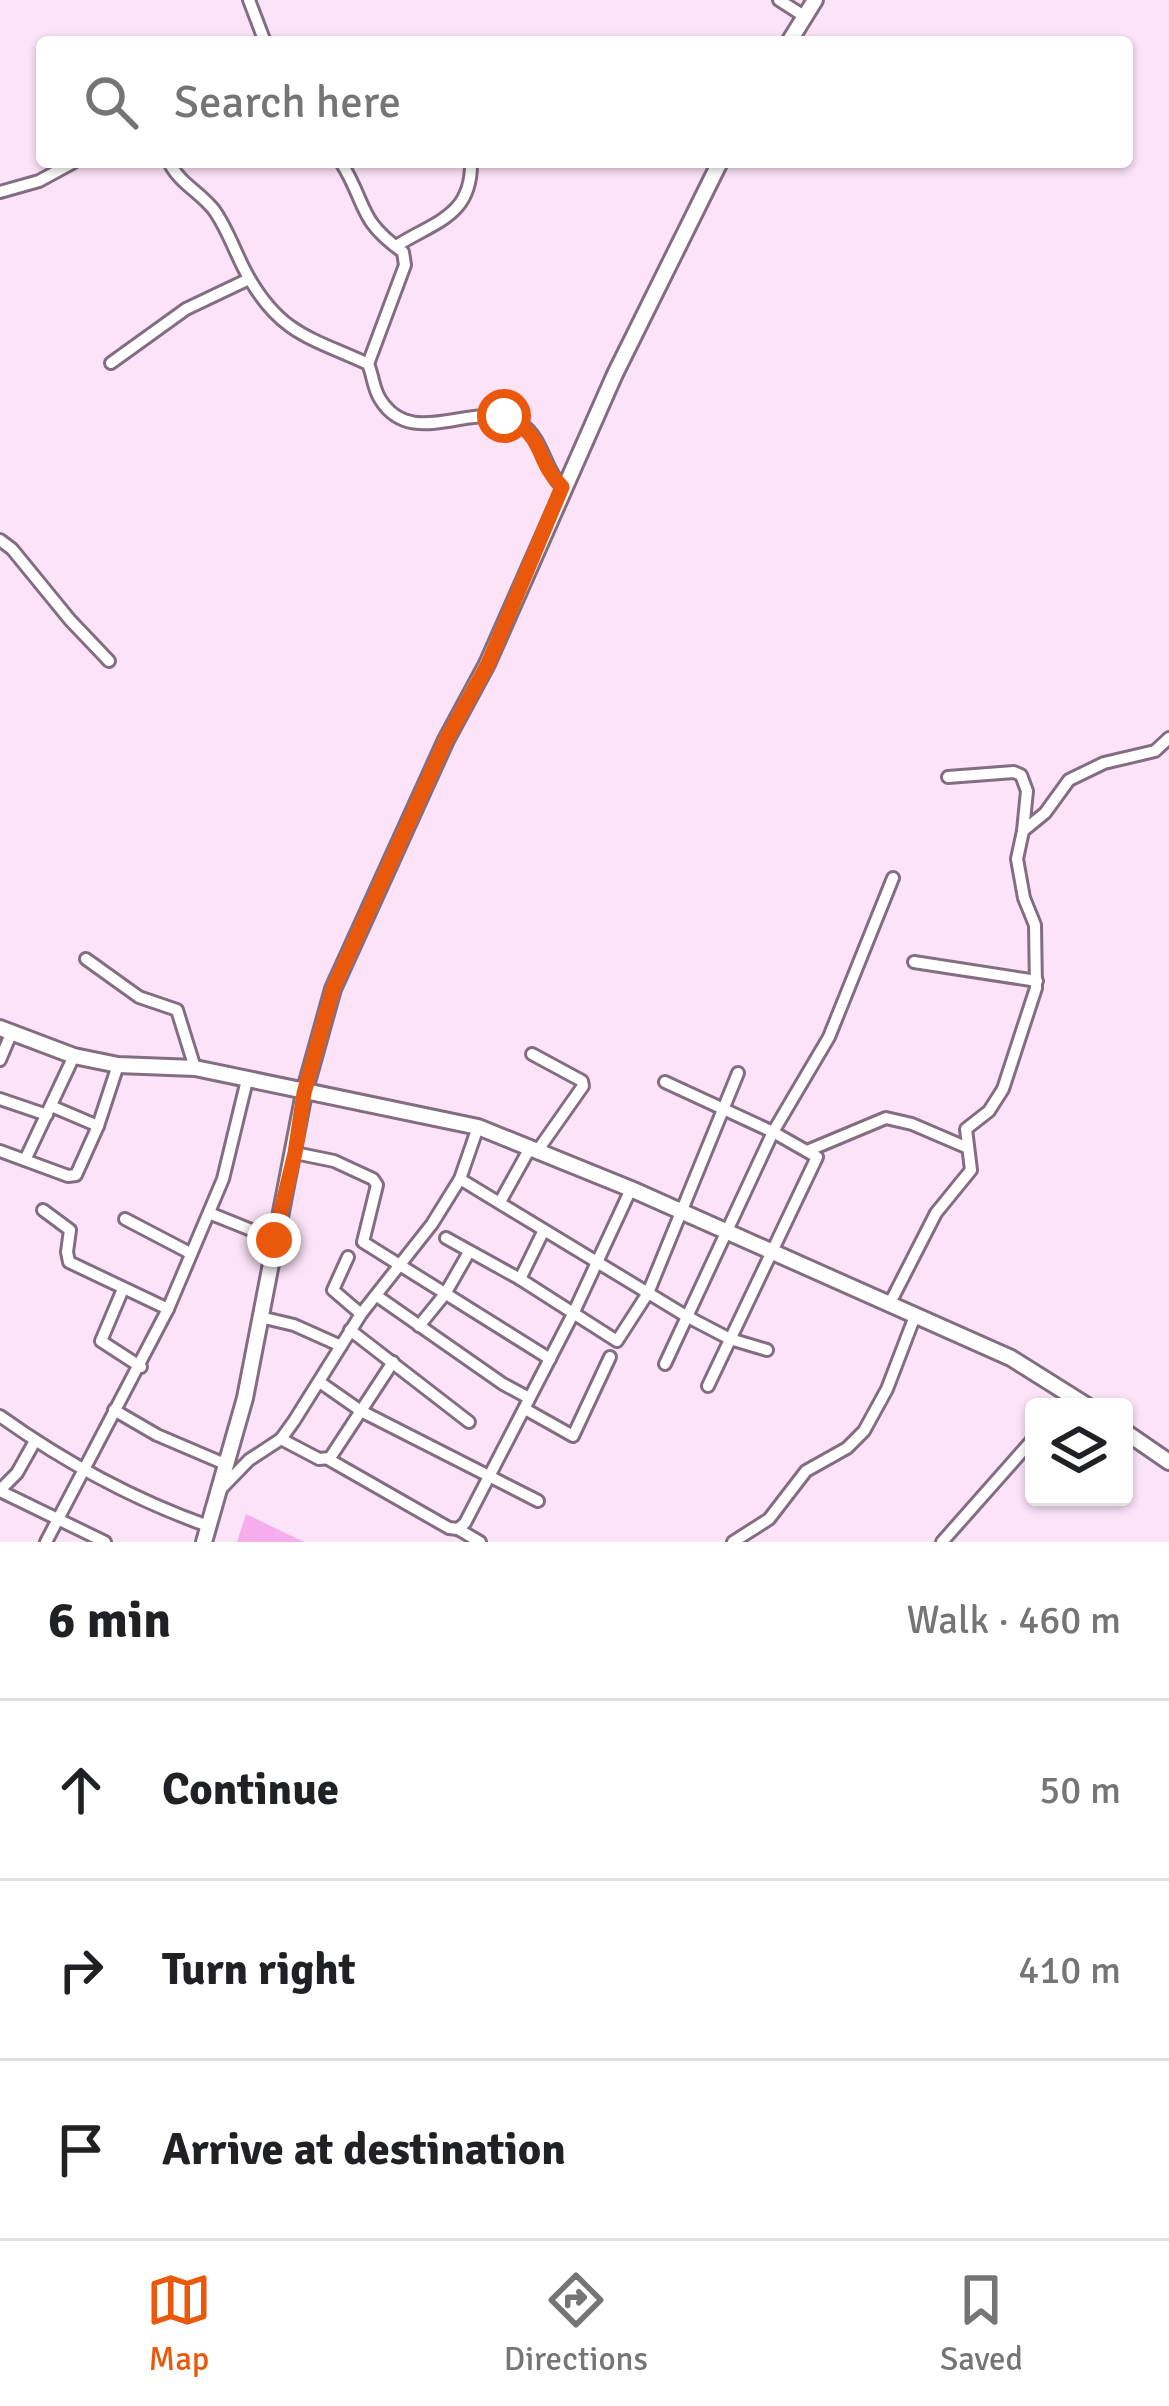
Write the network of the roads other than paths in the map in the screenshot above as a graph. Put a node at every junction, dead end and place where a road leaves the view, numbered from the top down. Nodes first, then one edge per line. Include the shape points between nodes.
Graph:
1 (248, 0) edge
2 (779, 0) edge
3 (814, 0) edge
4 (805, 16) junction
5 (263, 36) edge
6 (793, 36) edge
7 (64, 168) edge
8 (173, 168) edge
9 (344, 168) edge
10 (471, 168) edge
11 (717, 168) edge
12 (0, 193) edge
13 (396, 246) junction
14 (249, 279) junction
15 (111, 363) dead end
16 (368, 364) junction
17 (562, 487) junction
18 (0, 540) edge
19 (110, 661) dead end
20 (1169, 738) edge
21 (948, 777) dead end
22 (1023, 831) junction
23 (893, 878) dead end
24 (86, 959) dead end
25 (914, 962) dead end
26 (1037, 981) junction
27 (6, 1031) edge
28 (532, 1054) dead end
29 (74, 1056) junction
30 (0, 1060) edge
31 (118, 1065) junction
32 (195, 1068) junction
33 (738, 1073) dead end
34 (248, 1080) junction
35 (665, 1082) dead end
36 (304, 1093) junction
37 (0, 1099) edge
38 (723, 1109) junction
39 (49, 1111) junction
40 (98, 1126) junction
41 (478, 1127) junction
42 (773, 1132) junction
43 (968, 1148) junction
44 (534, 1149) junction
45 (0, 1151) edge
46 (807, 1151) junction
47 (295, 1153) junction
48 (25, 1160) junction
49 (460, 1179) junction
50 (631, 1189) junction
51 (500, 1202) junction
52 (43, 1210) dead end
53 (680, 1210) junction
54 (209, 1213) junction
55 (125, 1219) dead end
56 (543, 1232) junction
57 (727, 1234) junction
58 (446, 1238) dead end
59 (274, 1240) junction
60 (469, 1252) junction
61 (770, 1252) junction
62 (190, 1253) junction
63 (348, 1257) dead end
64 (596, 1262) junction
65 (399, 1265) junction
66 (520, 1279) junction
67 (123, 1289) junction
68 (648, 1293) junction
69 (445, 1294) junction
70 (377, 1295) junction
71 (889, 1305) junction
72 (168, 1309) junction
73 (361, 1314) junction
74 (573, 1314) junction
75 (686, 1316) junction
76 (915, 1316) junction
77 (260, 1317) junction
78 (419, 1326) junction
79 (350, 1330) junction
80 (730, 1340) junction
81 (341, 1346) junction
82 (767, 1350) dead end
83 (610, 1357) dead end
84 (550, 1359) junction
85 (393, 1362) junction
86 (665, 1364) dead end
87 (141, 1367) junction
88 (321, 1383) junction
89 (708, 1385) dead end
90 (1062, 1398) edge
91 (527, 1404) junction
92 (115, 1410) junction
93 (361, 1411) junction
94 (0, 1416) edge
95 (469, 1422) dead end
96 (1133, 1437) edge
97 (280, 1439) junction
98 (35, 1441) junction
99 (1025, 1448) edge
100 (328, 1460) junction
101 (1169, 1462) edge
102 (225, 1464) junction
103 (83, 1466) junction
104 (492, 1477) junction
105 (0, 1490) edge
106 (219, 1491) junction
107 (538, 1502) dead end
108 (56, 1520) junction
109 (206, 1534) edge
110 (459, 1535) edge
111 (46, 1542) edge
112 (105, 1542) edge
113 (480, 1542) edge
114 (734, 1542) edge
115 (942, 1542) edge

1 - 5 street
2 - 4 street
3 - 4 street
4 - 6 street
7 - 12 street
8 - 14 street via 213,209
9 - 13 street via 368,221
10 - 13 street via 461,206
11 - 17 street
13 - 16 street via 405,265
14 - 15 street via 186,309
14 - 16 street via 279,321
16 - 17 street via 378,397 407,422 504,416 524,425
17 - 36 street via 488,664 362,922
18 - 19 street
20 - 22 street via 1155,751 1069,780
21 - 22 street via 1021,775
22 - 26 street via 1017,859 1035,925
23 - 42 street via 829,1036
24 - 32 street via 139,997 177,1010
25 - 26 street
26 - 43 street via 1003,1089 966,1130
27 - 29 street
27 - 30 street
28 - 44 street via 583,1086
29 - 31 street
29 - 39 street
31 - 32 street
31 - 40 street
32 - 34 street
33 - 38 street
34 - 36 street
34 - 54 street
35 - 38 street
36 - 41 street
36 - 47 street
37 - 39 street
38 - 42 street
38 - 53 street
39 - 40 street
39 - 48 street
40 - 48 street via 76,1175
41 - 44 street
41 - 49 street
42 - 46 street
42 - 57 street
43 - 46 street via 886,1118
43 - 71 street via 970,1170 936,1214
44 - 50 street
44 - 51 street
45 - 48 street
46 - 61 street via 817,1157 814,1166
47 - 59 street
47 - 65 street via 373,1179 363,1243
49 - 51 street
49 - 65 street
50 - 53 street
50 - 64 street
51 - 56 street
52 - 67 street via 70,1230 69,1262
53 - 57 street
53 - 68 street
54 - 59 street
54 - 62 street
55 - 62 street
56 - 64 street
56 - 66 street
57 - 61 street
57 - 75 street
58 - 60 street
59 - 77 street
60 - 66 street
60 - 69 street
61 - 71 street
61 - 80 street
62 - 72 street
63 - 73 street via 333,1290
64 - 68 street
64 - 74 street
65 - 69 street
65 - 70 street
66 - 74 street
67 - 72 street
67 - 87 street via 101,1341
68 - 74 street via 617,1341
68 - 75 street
69 - 78 street
69 - 84 street
70 - 73 street
70 - 78 street
71 - 76 street
72 - 87 street
73 - 79 street
74 - 84 street
75 - 80 street
75 - 86 street
76 - 90 street via 1011,1358
76 - 114 street via 864,1431 806,1471 769,1519
77 - 81 street
77 - 102 street
78 - 91 street
79 - 81 street
79 - 85 street
80 - 82 street
80 - 89 street
81 - 88 street
83 - 91 street via 573,1436
84 - 91 street
85 - 93 street
85 - 95 street
87 - 92 street
88 - 93 street
88 - 97 street
91 - 104 street
92 - 102 street
92 - 103 street
93 - 100 street
93 - 104 street
94 - 98 street
96 - 101 street
97 - 100 street
97 - 106 street
98 - 103 street
98 - 105 street
99 - 115 street
100 - 110 street
102 - 106 street
103 - 108 street
103 - 109 street
104 - 107 street
104 - 110 street
105 - 108 street
106 - 109 street
108 - 111 street
108 - 112 street
110 - 113 street

